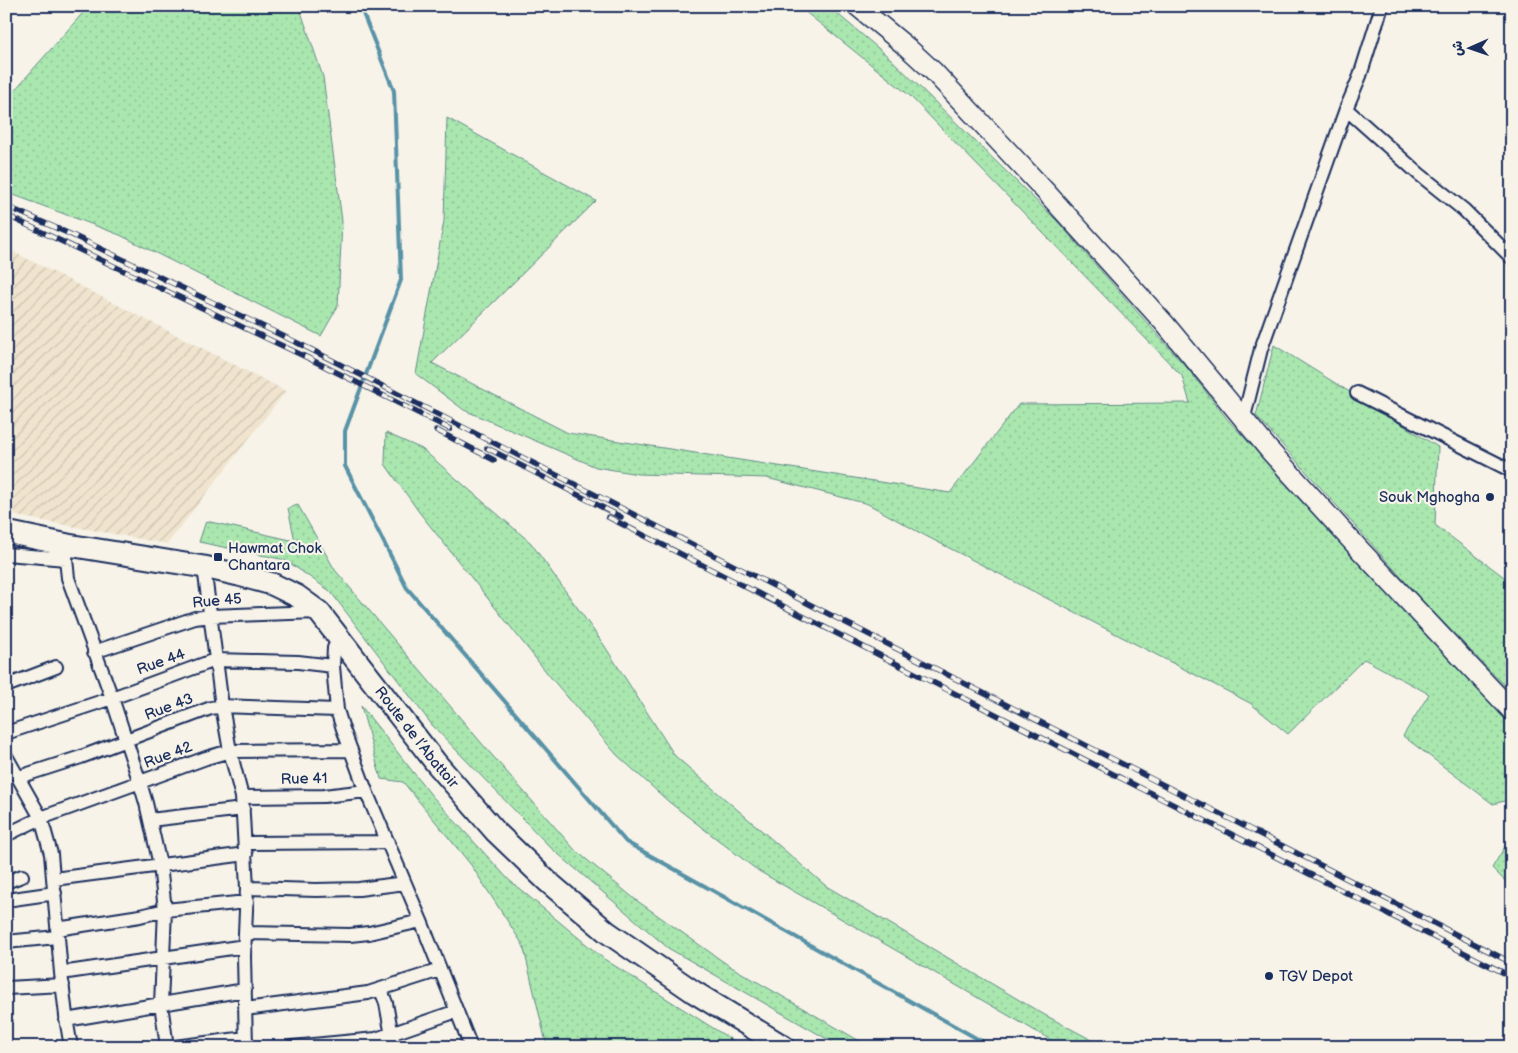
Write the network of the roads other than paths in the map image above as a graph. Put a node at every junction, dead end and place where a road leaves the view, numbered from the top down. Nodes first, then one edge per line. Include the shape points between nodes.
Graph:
1 (857, 6) edge
2 (1382, 6) edge
3 (1346, 109) junction
4 (1512, 258) edge
5 (1357, 393) dead end
6 (1244, 417) junction
7 (1512, 471) edge
8 (6, 532) edge
9 (67, 552) junction
10 (6, 554) edge
11 (204, 567) junction
12 (318, 612) junction
13 (210, 616) junction
14 (339, 638) junction
15 (94, 652) junction
16 (215, 660) junction
17 (333, 666) junction
18 (56, 667) dead end
19 (6, 686) edge
20 (112, 698) junction
21 (222, 706) junction
22 (337, 710) junction
23 (1512, 711) edge
24 (6, 733) edge
25 (126, 740) junction
26 (351, 750) junction
27 (230, 751) junction
28 (6, 756) edge
29 (18, 777) junction
30 (140, 783) junction
31 (366, 791) junction
32 (243, 803) junction
33 (41, 818) junction
34 (150, 820) junction
35 (6, 835) edge
36 (388, 842) junction
37 (246, 849) junction
38 (160, 865) junction
39 (22, 876) dead end
40 (54, 879) junction
41 (6, 882) edge
42 (405, 882) junction
43 (247, 888) junction
44 (54, 893) junction
45 (6, 900) edge
46 (246, 902) junction
47 (165, 910) junction
48 (421, 921) junction
49 (57, 933) junction
50 (245, 940) junction
51 (6, 942) edge
52 (163, 958) junction
53 (440, 970) junction
54 (62, 979) junction
55 (6, 988) edge
56 (245, 990) junction
57 (382, 990) junction
58 (161, 1004) junction
59 (244, 1009) junction
60 (457, 1011) junction
61 (66, 1020) junction
62 (393, 1040) edge
63 (246, 1043) edge
64 (71, 1047) edge
65 (167, 1047) edge
66 (174, 1047) edge
67 (292, 1047) edge
68 (471, 1047) edge
69 (784, 1047) edge

1 - 6 main road via 940,78 1046,191
2 - 3 street
3 - 4 street via 1418,174 1464,210
3 - 6 street via 1261,349
5 - 7 street
6 - 23 main road via 1270,451 1348,537
8 - 9 main road, Route de l’Abattoir
9 - 10 street
9 - 11 main road, Route de l’Abattoir
9 - 15 street via 68,578
11 - 12 main road, Route de l’Abattoir via 272,584 297,596
11 - 13 street
12 - 13 street, Rue 45
12 - 14 main road, Route de l’Abattoir
13 - 15 street, Rue 45 via 188,620
13 - 16 street
14 - 17 street via 334,648
14 - 69 main road, Route de l’Abattoir via 436,763 496,832 547,881 607,932 694,992
15 - 20 street
16 - 17 street, Rue 44
16 - 20 street, Rue 44
16 - 21 street
17 - 22 street
18 - 19 street
20 - 24 street, Rue 44
20 - 25 street
21 - 22 street, Rue 43
21 - 25 street, Rue 43
21 - 27 street
22 - 26 street
25 - 29 street, Rue 43
25 - 30 street
26 - 27 street, Rue 42
26 - 31 street
27 - 30 street, Rue 42
27 - 32 street
28 - 29 street
29 - 33 street
30 - 33 street, Rue 42
30 - 34 street
31 - 32 street, Rue 41
31 - 36 street
32 - 34 street, Rue 41
32 - 37 street
33 - 35 street, Rue 42
33 - 40 street
34 - 38 street
36 - 37 street
36 - 42 street
37 - 38 street
37 - 43 street
38 - 40 street
38 - 47 street
39 - 41 street
40 - 44 street
42 - 43 street via 359,889
42 - 48 street
43 - 46 street
44 - 45 street
44 - 49 street
46 - 47 street
46 - 50 street
47 - 49 street
47 - 52 street
48 - 50 street via 369,933
48 - 53 street
49 - 51 street
49 - 54 street
50 - 52 street
50 - 56 street
52 - 54 street
52 - 58 street
53 - 57 street
53 - 60 street
54 - 55 street
54 - 61 street
56 - 58 street
56 - 59 street
57 - 59 street
57 - 62 street
58 - 61 street
58 - 65 street
59 - 63 street
60 - 62 street
60 - 68 street
61 - 64 street
62 - 67 street
63 - 66 street

